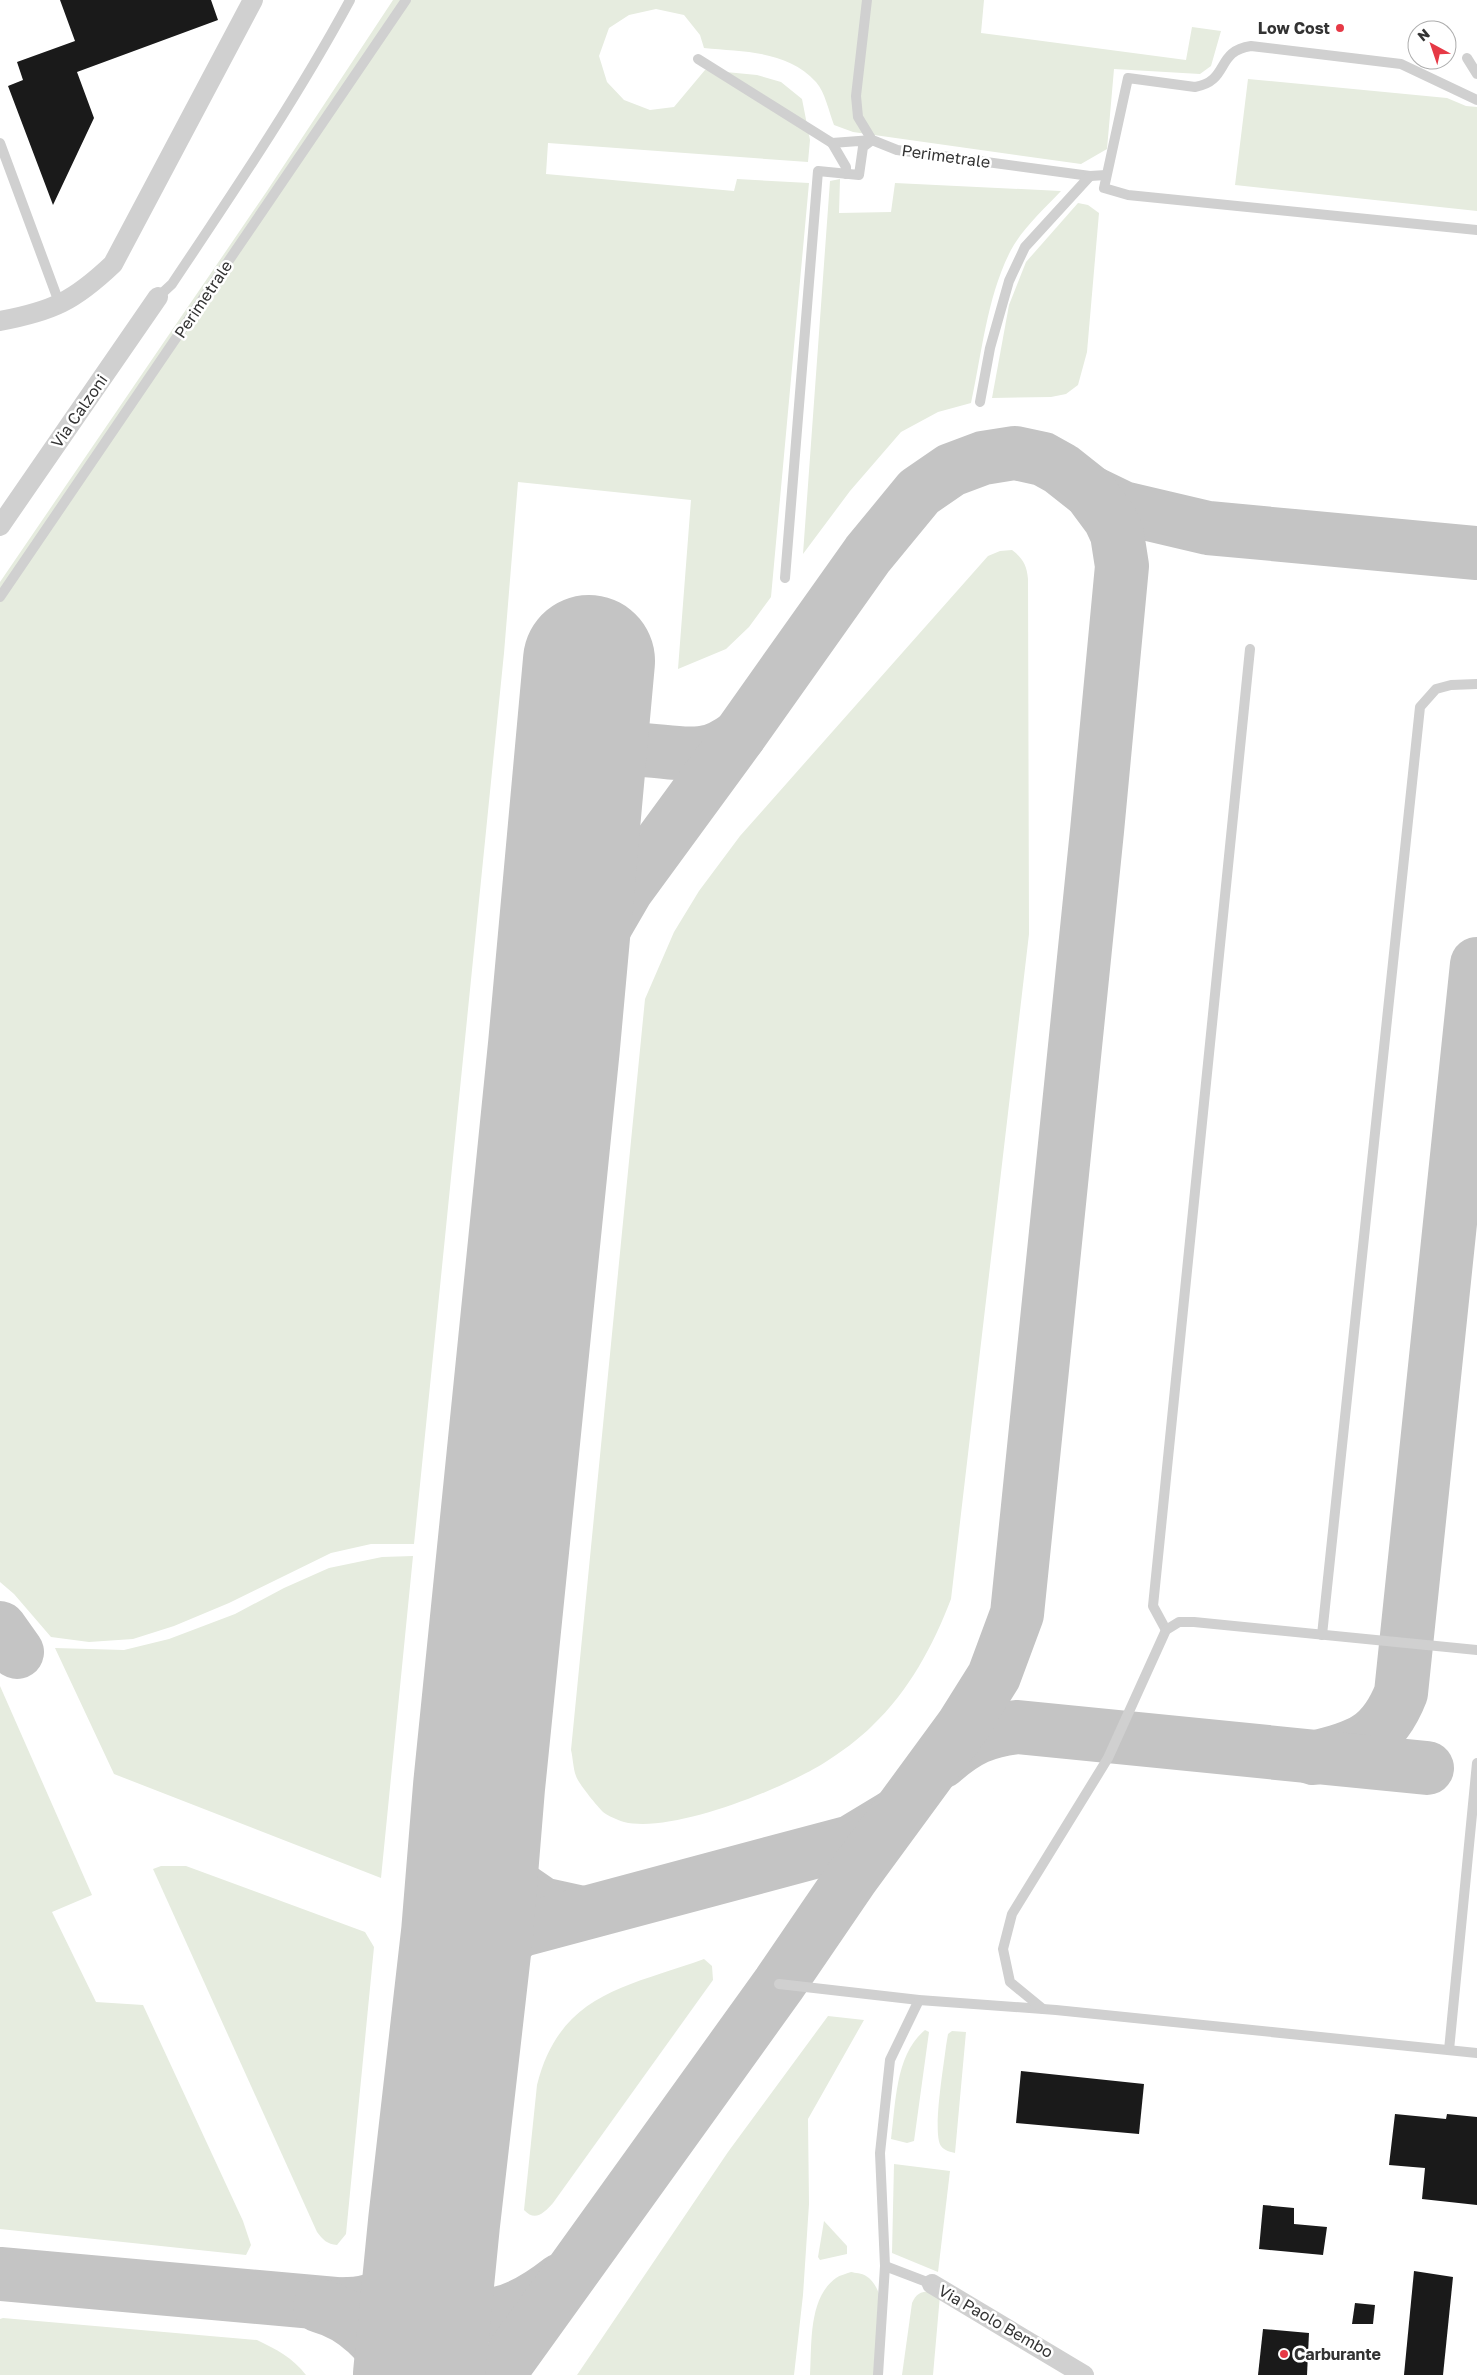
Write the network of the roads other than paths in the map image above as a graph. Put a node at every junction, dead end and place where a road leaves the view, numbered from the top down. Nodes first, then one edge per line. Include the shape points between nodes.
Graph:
1 (253, 0) edge
2 (350, 0) edge
3 (406, 0) edge
4 (867, 0) edge
5 (1467, 58) dead end
6 (698, 59) dead end
7 (1477, 74) edge
8 (1477, 100) edge
9 (872, 140) junction
10 (0, 143) edge
11 (832, 143) junction
12 (846, 174) junction
13 (1106, 175) junction
14 (1090, 176) junction
15 (1477, 230) edge
16 (158, 297) joint
17 (60, 305) junction
18 (0, 321) edge
19 (980, 402) dead end
20 (0, 526) edge
21 (785, 578) dead end
22 (0, 597) edge
23 (1250, 649) dead end
24 (1477, 684) edge
25 (1166, 1630) junction
26 (1322, 1635) junction
27 (1477, 1650) edge
28 (1477, 1762) edge
29 (779, 1984) dead end
30 (919, 2000) junction
31 (1043, 2009) junction
32 (1448, 2050) junction
33 (1477, 2052) edge
34 (885, 2266) junction
35 (932, 2284) joint
36 (878, 2375) edge
37 (1084, 2375) edge

1 - 17 street via 113,264 91,285
2 - 16 lane via 321,53 250,165 172,284
3 - 22 lane, Perimetrale
4 - 9 lane via 856,96 858,117
5 - 7 lane
6 - 11 lane
8 - 13 lane via 1401,64 1241,47 1229,54 1215,79 1206,85 1195,87 1128,78
9 - 11 lane
9 - 12 lane via 863,147 859,175
9 - 14 lane, Perimetrale via 897,150
10 - 17 lane
11 - 12 lane via 846,167
12 - 21 lane via 818,171
13 - 14 lane, Perimetrale
13 - 15 lane via 1104,188 1128,195
14 - 19 lane via 1025,247 1009,281 990,348
16 - 20 street, Via Calzoni
17 - 18 street
23 - 25 lane via 1153,1606
24 - 26 lane via 1436,689 1420,707
25 - 26 lane via 1179,1622 1194,1622
25 - 31 lane via 1108,1758 1012,1914 1004,1949 1010,1982
26 - 27 lane
28 - 32 lane
29 - 30 lane
30 - 31 lane
30 - 34 lane via 890,2060 880,2153
31 - 32 lane
32 - 33 lane
34 - 35 lane
34 - 36 lane
35 - 37 street, Via Paolo Bembo

